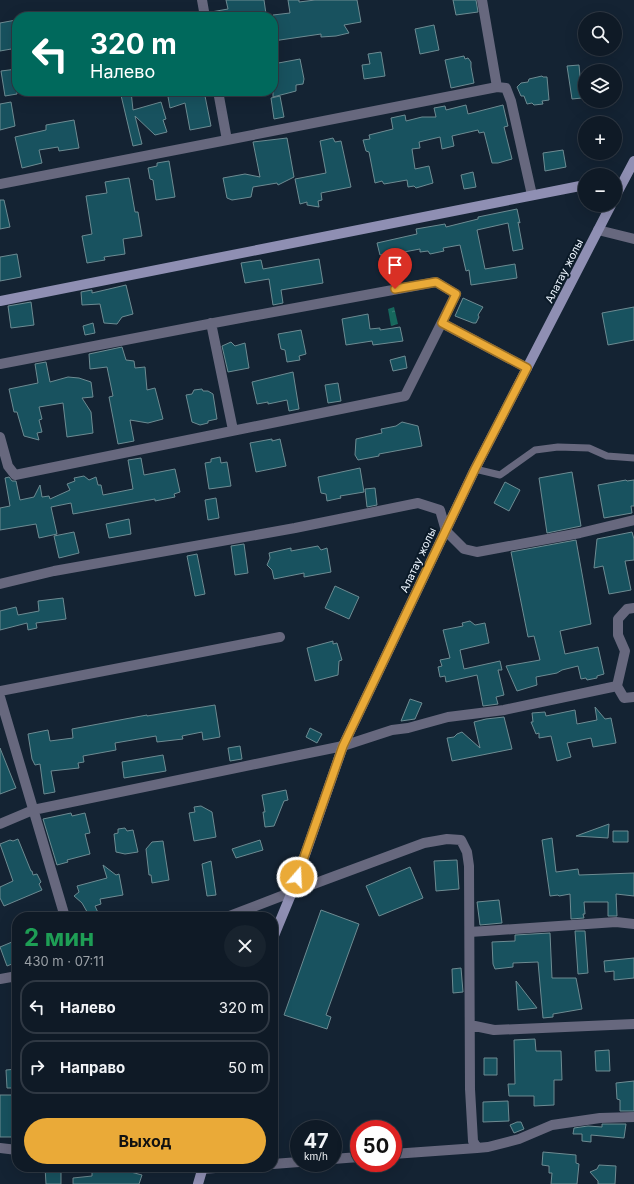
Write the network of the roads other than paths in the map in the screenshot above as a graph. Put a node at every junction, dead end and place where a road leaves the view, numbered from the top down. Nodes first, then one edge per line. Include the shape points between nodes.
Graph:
1 (202, 0) edge
2 (482, 0) edge
3 (204, 12) edge
4 (497, 87) junction
5 (219, 96) edge
6 (227, 140) junction
7 (634, 161) edge
8 (622, 176) edge
9 (0, 184) edge
10 (578, 186) edge
11 (532, 195) junction
12 (607, 212) edge
13 (598, 230) junction
14 (634, 239) edge
15 (0, 301) edge
16 (442, 323) junction
17 (211, 324) junction
18 (0, 364) edge
19 (527, 368) junction
20 (233, 430) junction
21 (0, 437) edge
22 (634, 458) edge
23 (475, 469) junction
24 (634, 520) edge
25 (446, 530) junction
26 (0, 584) edge
27 (634, 608) edge
28 (280, 637) dead end
29 (630, 649) edge
30 (616, 686) junction
31 (0, 692) edge
32 (634, 697) edge
33 (1, 703) edge
34 (343, 746) junction
35 (33, 810) junction
36 (0, 824) edge
37 (292, 892) junction
38 (64, 912) edge
39 (240, 912) edge
40 (634, 924) edge
41 (278, 926) edge
42 (470, 932) junction
43 (12, 977) edge
44 (0, 979) edge
45 (634, 1024) edge
46 (470, 1025) junction
47 (634, 1117) edge
48 (0, 1148) edge
49 (477, 1148) junction
50 (12, 1149) edge
51 (402, 1153) edge
52 (290, 1163) edge
53 (278, 1164) edge
54 (202, 1172) edge
55 (198, 1184) edge

1 - 3 street
2 - 4 street
4 - 6 street
4 - 11 street via 506,88 508,94
5 - 6 street
6 - 9 street
7 - 8 main road
10 - 11 main road
11 - 15 main road
12 - 13 main road, Алатау жолы
13 - 14 street
13 - 19 main road, Алатау жолы
16 - 17 street via 456,294 436,282
16 - 19 street
16 - 20 street via 405,396
17 - 18 street
17 - 20 street
19 - 23 main road, Алатау жолы
20 - 21 street via 15,475 8,466
22 - 23 lane via 607,456 588,448 558,447 535,450 500,475
23 - 25 main road, Алатау жолы
24 - 25 street via 477,552 464,549
25 - 26 street via 440,510 418,503 54,571
25 - 34 main road, Алатау жолы
27 - 29 street via 627,609 618,619 618,635
28 - 31 street
29 - 30 street
30 - 32 street via 624,698
30 - 34 street via 504,710 448,717 392,730
33 - 35 street
34 - 35 street
34 - 37 main road, Алатау жолы
35 - 36 street
35 - 38 street
37 - 39 street
37 - 41 main road, Алатау жолы
37 - 42 street via 424,843 446,839 461,840 467,852 469,866
40 - 42 street via 616,922
42 - 46 street
43 - 44 street
45 - 46 street via 494,1030
46 - 49 street via 470,1089 473,1141
47 - 49 street via 600,1118 552,1125 519,1139
48 - 50 street
49 - 51 street
52 - 53 street
54 - 55 main road

